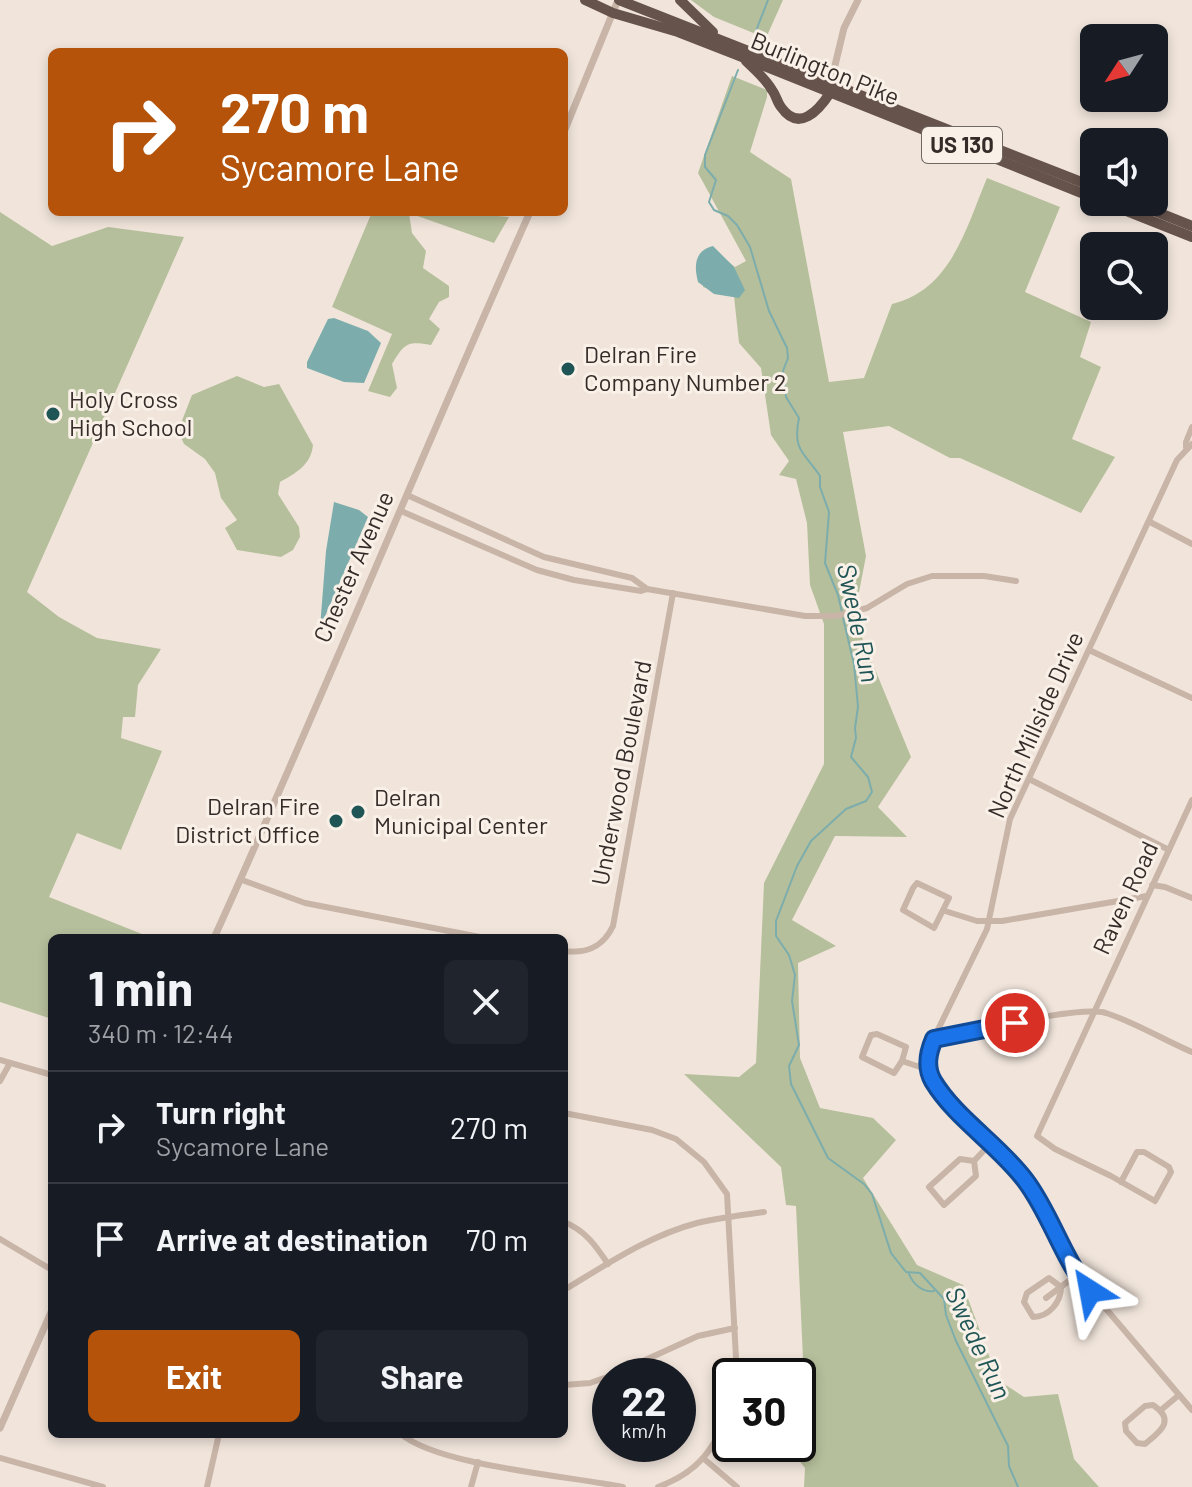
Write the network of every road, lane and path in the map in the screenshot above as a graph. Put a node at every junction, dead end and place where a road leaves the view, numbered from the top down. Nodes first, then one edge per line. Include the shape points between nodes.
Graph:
1 (585, 0) edge
2 (618, 0) edge
3 (680, 0) edge
4 (858, 0) edge
5 (613, 13) junction
6 (721, 38) junction
7 (742, 57) junction
8 (830, 87) junction
9 (568, 122) edge
10 (1080, 182) edge
11 (1080, 192) edge
12 (528, 216) edge
13 (1139, 216) edge
14 (1167, 216) edge
15 (1192, 226) edge
16 (1192, 237) edge
17 (1192, 427) edge
18 (1189, 446) edge
19 (407, 495) junction
20 (401, 511) junction
21 (1150, 522) junction
22 (1192, 544) edge
23 (1016, 581) dead end
24 (647, 589) junction
25 (673, 593) junction
26 (1089, 650) junction
27 (1192, 698) edge
28 (1029, 779) junction
29 (1192, 800) edge
30 (1169, 850) junction
31 (242, 880) junction
32 (1152, 885) junction
33 (1147, 896) junction
34 (1192, 898) edge
35 (945, 911) junction
36 (989, 922) junction
37 (216, 934) edge
38 (464, 934) edge
39 (568, 951) edge
40 (1093, 1012) junction
41 (934, 1039) junction
42 (1192, 1052) edge
43 (0, 1060) edge
44 (902, 1061) junction
45 (10, 1063) junction
46 (929, 1070) junction
47 (48, 1074) edge
48 (0, 1081) edge
49 (568, 1114) edge
50 (991, 1143) junction
51 (974, 1161) junction
52 (1121, 1182) junction
53 (764, 1212) dead end
54 (729, 1217) junction
55 (568, 1224) edge
56 (0, 1239) edge
57 (608, 1264) junction
58 (48, 1268) edge
59 (1078, 1274) junction
60 (1061, 1287) junction
61 (568, 1288) edge
62 (1046, 1298) dead end
63 (48, 1319) edge
64 (735, 1328) junction
65 (650, 1358) edge
66 (736, 1358) edge
67 (592, 1382) edge
68 (568, 1385) edge
69 (1179, 1395) junction
70 (1161, 1410) junction
71 (1192, 1410) edge
72 (2, 1417) edge
73 (0, 1428) edge
74 (218, 1438) edge
75 (406, 1438) edge
76 (712, 1445) edge
77 (0, 1458) edge
78 (703, 1458) junction
79 (478, 1462) junction
80 (87, 1485) edge
81 (103, 1487) edge
82 (207, 1487) edge
83 (471, 1487) edge
84 (623, 1487) edge
85 (658, 1487) edge
86 (737, 1487) edge

1 - 5 highway, Burlington Pike / US 130
2 - 5 street
2 - 6 highway, Burlington Pike / US 130
3 - 6 highway
4 - 8 street via 844,28
5 - 7 highway, Burlington Pike / US 130
5 - 9 street
6 - 8 highway, Burlington Pike / US 130
7 - 8 highway, Burlington Pike / US 130
7 - 8 highway via 793,117 814,114
8 - 10 highway, Burlington Pike / US 130
8 - 11 highway, Burlington Pike / US 130
12 - 19 street, Chester Avenue
13 - 16 highway
14 - 15 highway
17 - 18 street, North Millside Drive
18 - 21 street, North Millside Drive via 1177,460
19 - 20 street, Chester Avenue
19 - 24 street via 544,557 632,578
20 - 24 street via 537,570 587,583
20 - 31 street, Chester Avenue
21 - 22 street
21 - 26 street, North Millside Drive
23 - 25 street via 932,576 867,608 836,616 805,616
24 - 25 street
25 - 39 street, Underwood Boulevard via 613,926 593,949
26 - 27 street
26 - 28 street, North Millside Drive
28 - 30 street
28 - 36 street, North Millside Drive via 1008,826
29 - 30 street, Raven Road
30 - 32 street, Raven Road
31 - 37 street, Chester Avenue
31 - 38 street via 305,903
32 - 33 street, Raven Road
32 - 34 street
33 - 36 street
33 - 40 street, Raven Road
35 - 35 street via 934,928 903,910 917,883 949,898
35 - 36 street
36 - 41 street, North Millside Drive
40 - 41 street
40 - 42 street via 1109,1014
40 - 52 street, Raven Road via 1037,1136
41 - 46 street, North Millside Drive
43 - 45 street
44 - 44 street via 894,1073 862,1057 871,1035 906,1047
44 - 46 street
45 - 47 street
45 - 48 street
46 - 50 street via 940,1091
49 - 54 street via 676,1139 704,1162 727,1194
50 - 51 street
50 - 59 street via 1028,1183
51 - 51 street via 960,1159 929,1187 944,1205 976,1176
52 - 52 street via 1155,1201 1171,1172 1164,1161 1137,1152
53 - 54 street
54 - 57 street via 665,1234
54 - 64 street
55 - 57 street via 594,1243
56 - 58 street
57 - 61 street
59 - 60 street
59 - 69 street
60 - 60 street via 1057,1304 1040,1317 1027,1311 1027,1293 1049,1278
60 - 62 street
63 - 72 street
64 - 65 street via 698,1336
64 - 66 street
67 - 68 street
69 - 70 street
69 - 71 street
70 - 70 street via 1164,1428 1145,1444 1126,1431 1125,1423 1145,1406
72 - 73 street
74 - 82 street
75 - 79 street
76 - 78 street
77 - 80 street
78 - 85 street via 681,1478
78 - 86 street
79 - 83 street
79 - 84 street
80 - 81 street

